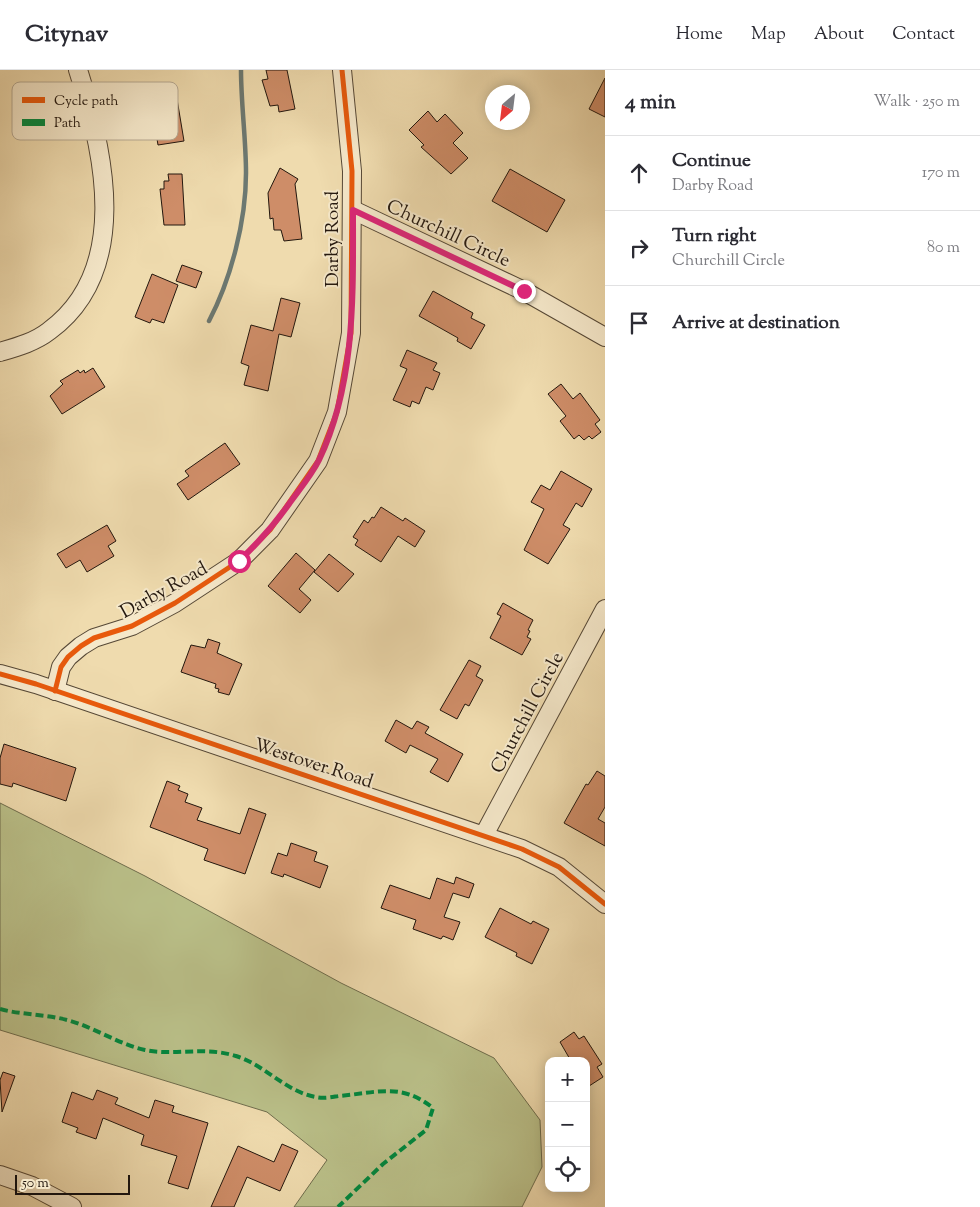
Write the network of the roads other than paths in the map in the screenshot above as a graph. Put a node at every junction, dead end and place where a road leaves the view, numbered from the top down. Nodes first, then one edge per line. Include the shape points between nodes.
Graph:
1 (342, 70) edge
2 (95, 140) edge
3 (353, 210) junction
4 (605, 337) edge
5 (0, 352) edge
6 (605, 609) edge
7 (0, 674) edge
8 (55, 691) junction
9 (484, 834) junction
10 (605, 904) edge
11 (0, 1175) edge
12 (72, 1207) edge

1 - 3 street, Darby Road via 349,127
2 - 5 street via 100,160 104,216 99,257 88,287 58,324 36,339
3 - 4 street, Churchill Circle via 524,291
3 - 8 street, Darby Road via 348,357 337,412 318,461 270,530 244,556 175,603 132,626 94,638 81,646 68,656 61,668
6 - 9 street, Churchill Circle
7 - 8 street, Westover Road
8 - 9 street, Westover Road
9 - 10 street, Westover Road via 559,867
11 - 12 street via 32,1186

